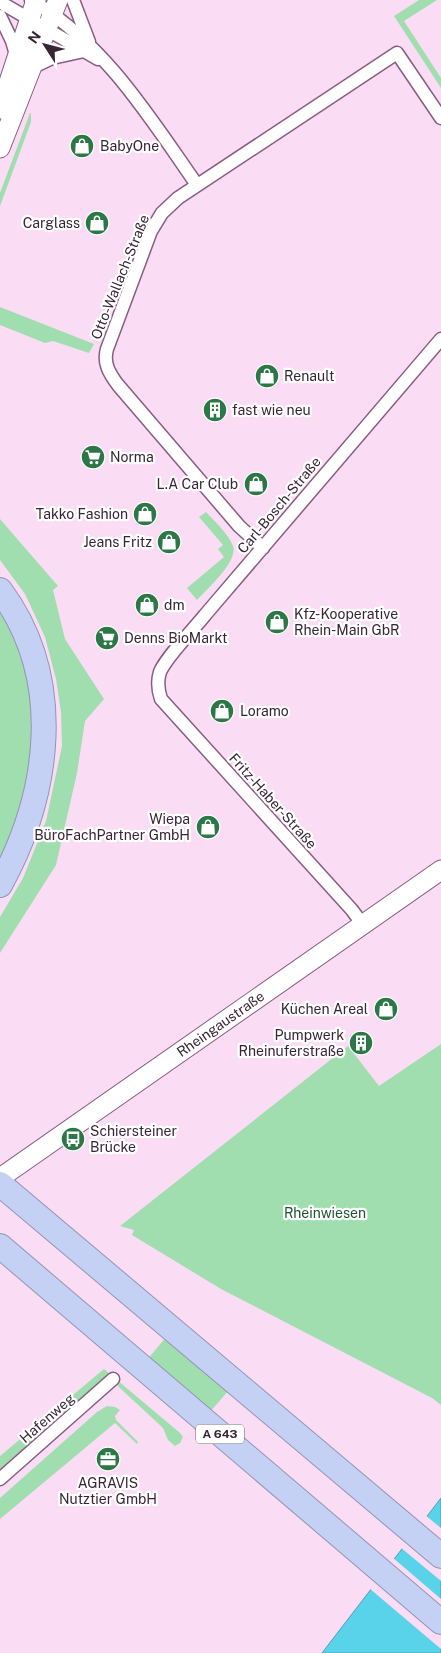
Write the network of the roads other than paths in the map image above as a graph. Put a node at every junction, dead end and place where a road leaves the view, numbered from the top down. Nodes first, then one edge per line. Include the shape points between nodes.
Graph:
1 (73, 0) edge
2 (0, 2) edge
3 (33, 5) edge
4 (52, 15) edge
5 (0, 16) edge
6 (88, 49) junction
7 (23, 64) junction
8 (0, 109) edge
9 (441, 118) edge
10 (0, 148) edge
11 (197, 185) junction
12 (441, 339) edge
13 (263, 548) junction
14 (0, 590) edge
15 (161, 699) joint
16 (441, 870) edge
17 (0, 885) edge
18 (363, 924) junction
19 (0, 1178) edge
20 (0, 1184) edge
21 (0, 1246) edge
22 (113, 1380) dead end
23 (0, 1479) edge
24 (441, 1556) edge
25 (441, 1622) edge

1 - 6 street
2 - 3 street
3 - 4 street
3 - 7 street
4 - 6 street
4 - 7 street
5 - 7 street
6 - 7 street
6 - 11 street via 127,86
7 - 8 street
7 - 10 street
9 - 11 street, Otto-Wallach-Straße via 397,53
11 - 13 street, Otto-Wallach-Straße via 167,207 154,225 107,349 106,364 118,385 239,526
12 - 13 street, Carl-Bosch-Straße
13 - 15 street, Carl-Bosch-Straße via 162,668 158,683
14 - 17 highway via 29,642 44,712 44,743 37,792 29,818
15 - 18 street, Fritz-Haber-Straße
16 - 18 street, Rheingaustraße
18 - 19 street, Rheingaustraße
20 - 24 highway
21 - 25 highway, A 643
22 - 23 street, Hafenweg

